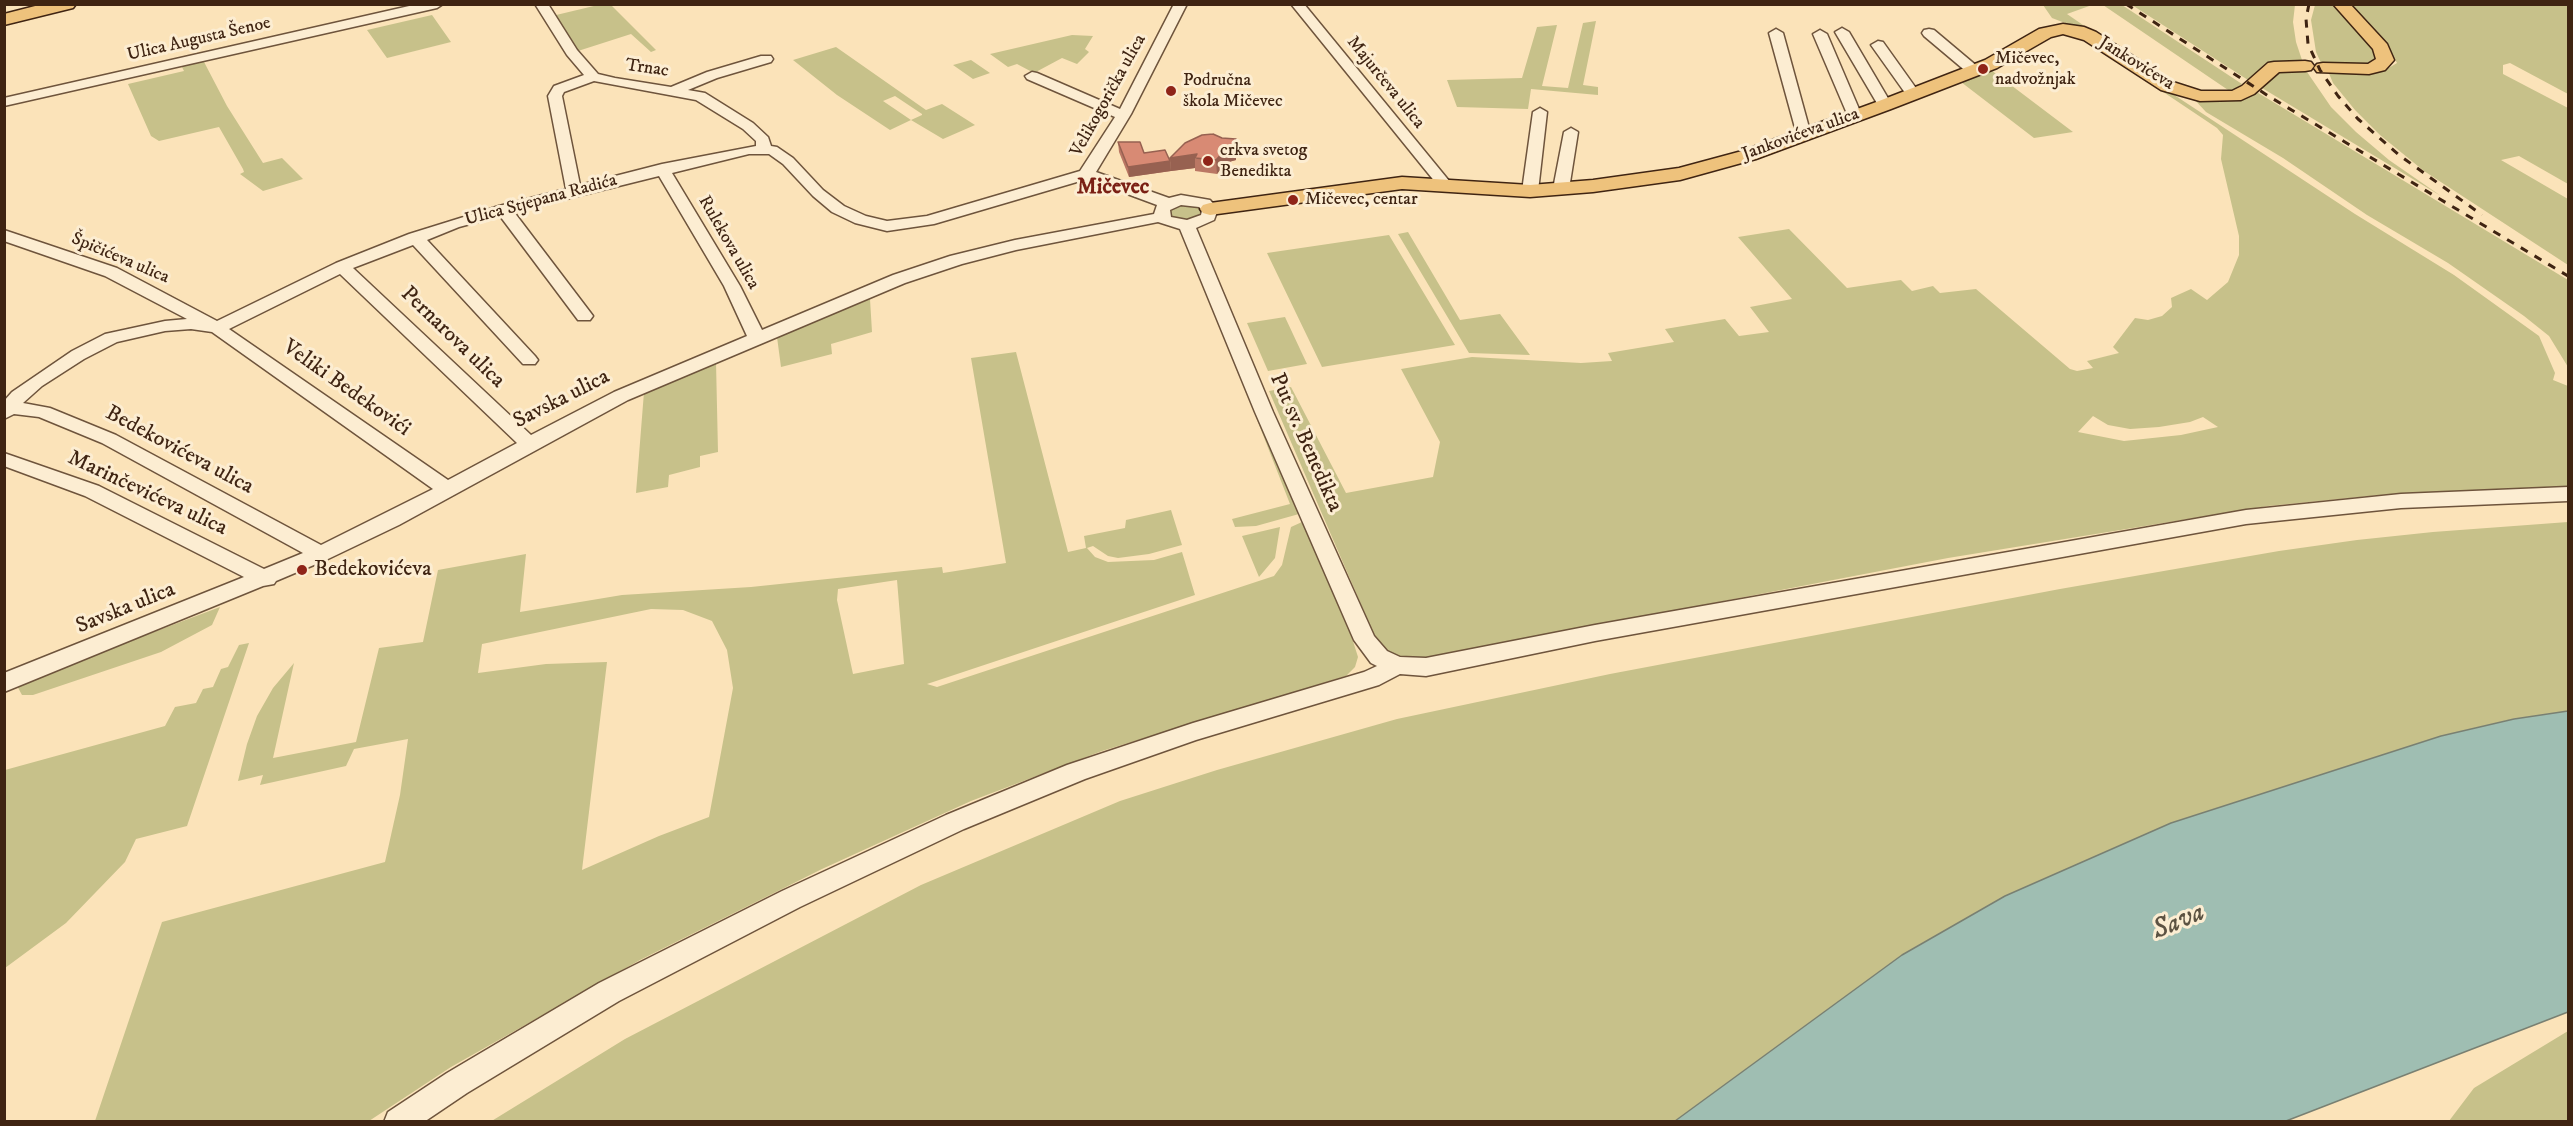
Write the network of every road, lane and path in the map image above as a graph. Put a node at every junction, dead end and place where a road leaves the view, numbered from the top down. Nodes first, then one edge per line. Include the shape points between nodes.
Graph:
1 (37, 4) edge
2 (67, 4) edge
3 (437, 4) edge
4 (541, 4) edge
5 (1181, 4) edge
6 (1296, 4) edge
7 (2341, 4) edge
8 (4, 13) edge
9 (4, 20) edge
10 (2059, 30) joint
11 (1842, 32) dead end
12 (1776, 33) dead end
13 (1929, 33) dead end
14 (1820, 34) dead end
15 (1878, 45) dead end
16 (766, 59) dead end
17 (1973, 70) junction
18 (593, 76) junction
19 (1032, 76) dead end
20 (672, 91) junction
21 (1912, 94) junction
22 (4, 102) edge
23 (1885, 105) junction
24 (1540, 112) dead end
25 (1124, 114) junction
26 (1855, 116) junction
27 (1571, 132) dead end
28 (1804, 135) junction
29 (764, 148) junction
30 (662, 169) junction
31 (1088, 174) junction
32 (1445, 185) junction
33 (1561, 189) junction
34 (1530, 190) junction
35 (574, 192) junction
36 (505, 209) junction
37 (1210, 209) junction
38 (1165, 210) junction
39 (1187, 225) junction
40 (4, 235) edge
41 (415, 237) junction
42 (342, 267) junction
43 (584, 316) dead end
44 (217, 328) junction
45 (758, 338) junction
46 (529, 360) dead end
47 (7, 410) edge
48 (528, 444) junction
49 (4, 459) edge
50 (448, 490) junction
51 (2568, 494) edge
52 (321, 554) junction
53 (266, 579) junction
54 (1397, 665) junction
55 (4, 683) edge
56 (398, 1122) edge

1 - 8 highway
2 - 9 highway
3 - 22 street, Ulica Augusta Šenoe
4 - 18 street, Trnac
5 - 25 street, Velikogorička ulica
6 - 32 street, Majurčeva ulica
7 - 10 main road, Jankovićeva via 2381,48 2385,60 2379,66 2274,67 2248,90 2223,97 2179,91 2090,36
10 - 17 main road, Jankovićeva ulica via 2045,33
11 - 23 street
12 - 28 street
13 - 17 street
14 - 26 street
15 - 21 street
16 - 20 street
17 - 21 main road, Jankovićeva ulica
18 - 20 street, Trnac
18 - 35 street via 559,89 555,96
19 - 25 street
20 - 29 street, Trnac via 700,96 719,106 763,140
21 - 23 main road, Jankovićeva ulica
23 - 26 main road, Jankovićeva ulica
24 - 34 street
25 - 31 street, Velikogorička ulica
26 - 28 main road, Jankovićeva ulica
27 - 33 street
28 - 33 main road, Jankovićeva ulica via 1680,174
29 - 30 street, Ulica Stjepana Radića
29 - 31 street via 788,161 838,209 886,226 928,221
30 - 35 street, Ulica Stjepana Radića
30 - 45 street, Rulekova ulica via 732,286
31 - 38 street
32 - 34 main road, Jankovićeva ulica
32 - 37 main road, Jankovićeva ulica via 1376,185
33 - 34 main road, Jankovićeva ulica
35 - 36 street, Ulica Stjepana Radića
36 - 41 street, Ulica Stjepana Radića
36 - 43 street
37 - 38 street, Savska ulica via 1189,199
37 - 39 street via 1204,220
38 - 39 street via 1169,222
38 - 45 street, Savska ulica via 956,260 899,279
39 - 54 street, Put sv. Benedikta via 1365,640 1379,657
40 - 44 street, Špičićeva ulica via 111,273
41 - 42 street, Ulica Stjepana Radića
41 - 46 street
42 - 44 street, Ulica Stjepana Radića
42 - 48 street, Pernarova ulica
44 - 47 street via 177,325 111,338 36,381
44 - 50 street, Veliki Bedekovići
45 - 48 street, Savska ulica via 621,396
47 - 52 street, Bedekovićeva ulica via 43,412 109,439
48 - 50 street, Savska ulica
49 - 53 street, Marinčevićeva ulica via 92,492
50 - 52 street, Savska ulica
51 - 54 street via 2401,501 2246,518 1595,633 1426,667
52 - 53 street, Savska ulica
53 - 55 street, Savska ulica
54 - 56 street via 1371,680 1193,732 1076,772 955,822 790,899 609,992

